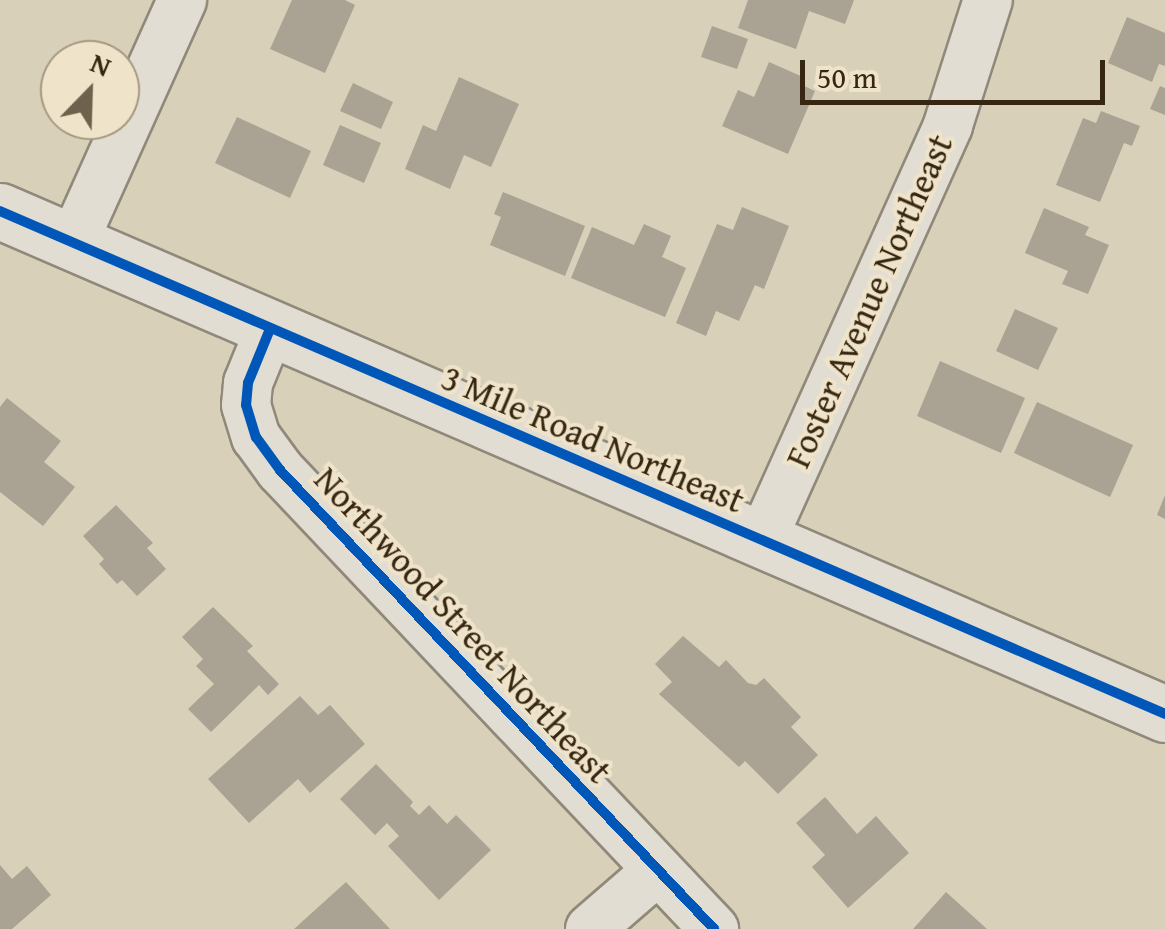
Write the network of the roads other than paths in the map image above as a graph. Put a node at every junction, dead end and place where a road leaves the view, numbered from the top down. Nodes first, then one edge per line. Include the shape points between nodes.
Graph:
1 (182, 0) edge
2 (988, 0) edge
3 (0, 211) edge
4 (73, 243) junction
5 (270, 329) junction
6 (761, 542) junction
7 (1165, 714) edge
8 (657, 871) junction
9 (590, 929) edge
10 (714, 929) edge

1 - 4 street
2 - 6 street, Foster Avenue Northeast via 948,125
3 - 4 main road, 3 Mile Road Northeast
4 - 5 main road, 3 Mile Road Northeast
5 - 6 main road, 3 Mile Road Northeast
5 - 8 street, Northwood Street Northeast via 248,384 246,406 256,437
6 - 7 main road, 3 Mile Road Northeast
8 - 9 street
8 - 10 street, Northwood Street Northeast

